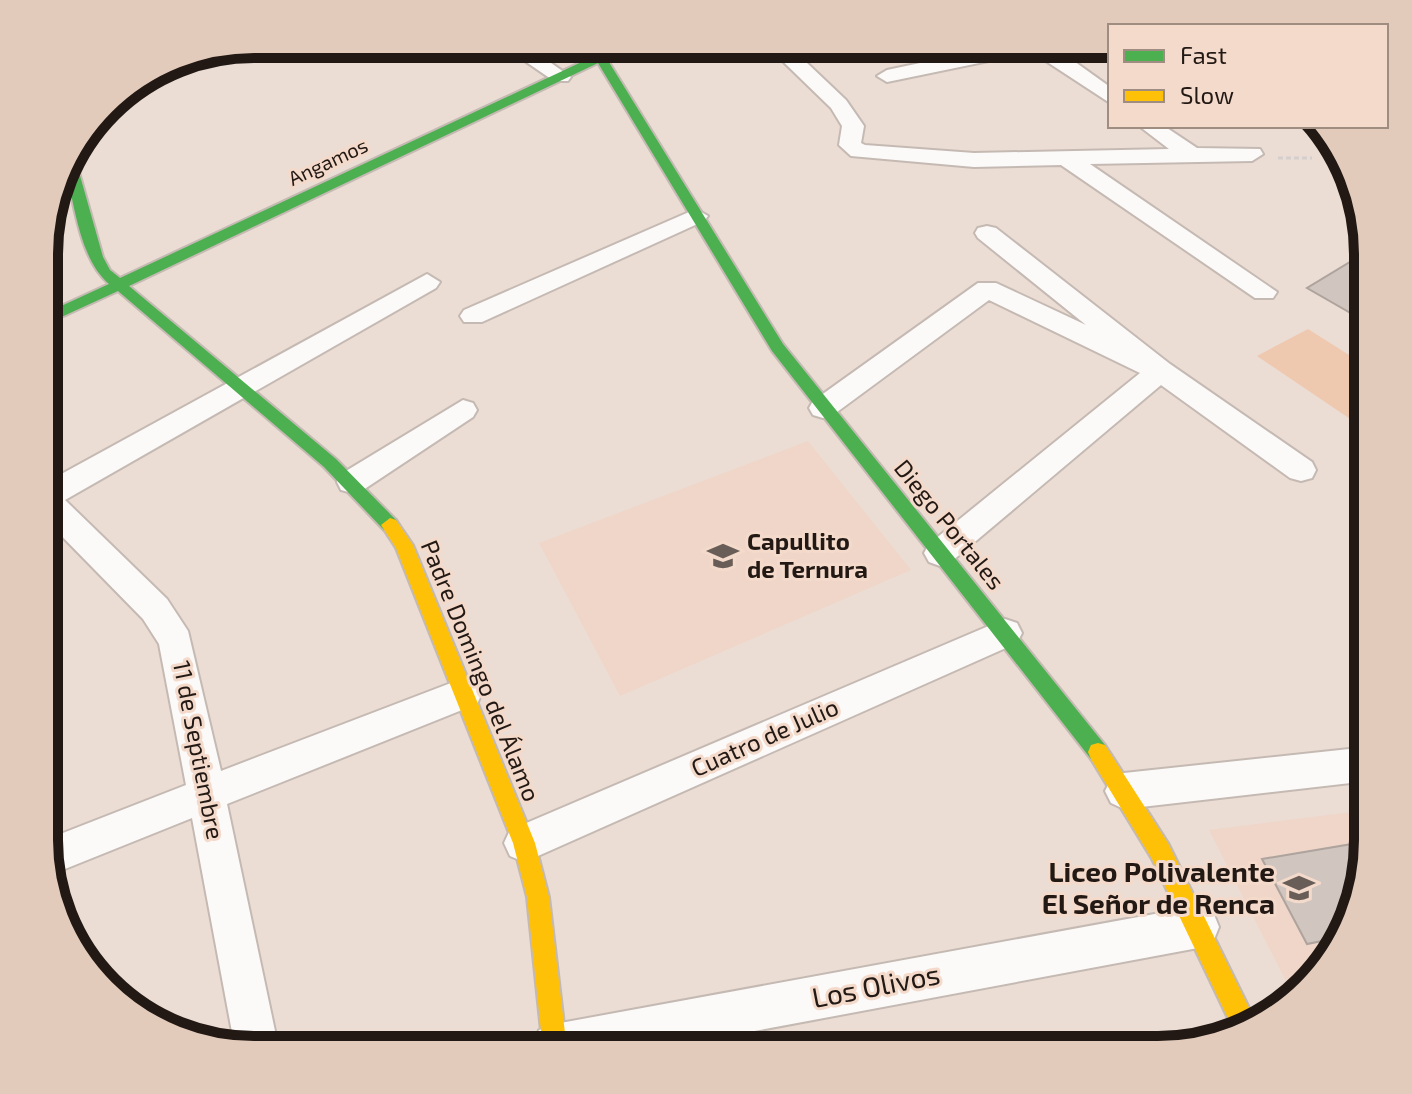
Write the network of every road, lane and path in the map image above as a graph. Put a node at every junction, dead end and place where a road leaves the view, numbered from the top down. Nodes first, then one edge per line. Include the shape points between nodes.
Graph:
1 (532, 58) edge
2 (601, 58) joint
3 (790, 58) edge
4 (975, 58) edge
5 (1056, 58) edge
6 (887, 76) dead end
7 (561, 77) junction
8 (1108, 96) edge
9 (1153, 128) edge
10 (1252, 154) joint
11 (1192, 155) junction
12 (1066, 158) junction
13 (1315, 158) dead end
14 (74, 177) edge
15 (696, 216) junction
16 (987, 233) dead end
17 (427, 282) dead end
18 (121, 284) junction
19 (1264, 292) dead end
20 (58, 313) edge
21 (473, 316) dead end
22 (1160, 371) junction
23 (242, 386) junction
24 (823, 408) junction
25 (463, 410) dead end
26 (1301, 470) dead end
27 (352, 482) junction
28 (58, 491) edge
29 (58, 511) edge
30 (940, 553) junction
31 (1005, 633) junction
32 (464, 693) junction
33 (1354, 766) edge
34 (1124, 791) junction
35 (207, 795) junction
36 (524, 843) junction
37 (58, 853) edge
38 (1198, 927) junction
39 (1241, 1017) edge
40 (254, 1036) edge
41 (554, 1036) edge
42 (619, 1036) edge

1 - 7 street
2 - 7 street, Angamos
2 - 15 street, Diego Portales
3 - 12 street via 845,111 853,126 853,148 974,160
4 - 6 street
5 - 8 street
7 - 18 street, Angamos
9 - 11 street
10 - 11 street
10 - 13 path
11 - 12 street
12 - 19 street
14 - 18 street, Padre Domingo del Álamo via 99,265
15 - 21 street
15 - 24 street, Diego Portales via 747,303
16 - 22 street
17 - 23 street
18 - 20 street, Angamos
18 - 23 street, Padre Domingo del Álamo
22 - 24 street via 987,289
22 - 26 street
22 - 30 street
23 - 27 street, Padre Domingo del Álamo
23 - 28 street
24 - 30 street, Diego Portales
25 - 27 street
27 - 32 street, Padre Domingo del Álamo via 404,545
29 - 35 street, 11 de Septiembre via 171,630
30 - 31 street, Diego Portales
31 - 34 street, Diego Portales
31 - 36 street, Cuatro de Julio
32 - 35 street
32 - 36 street, Padre Domingo del Álamo
33 - 34 street
34 - 38 street, Diego Portales
35 - 37 street
35 - 40 street, 11 de Septiembre
36 - 41 street, Padre Domingo del Álamo via 538,897
38 - 39 street, Diego Portales
38 - 42 street, Los Olivos

